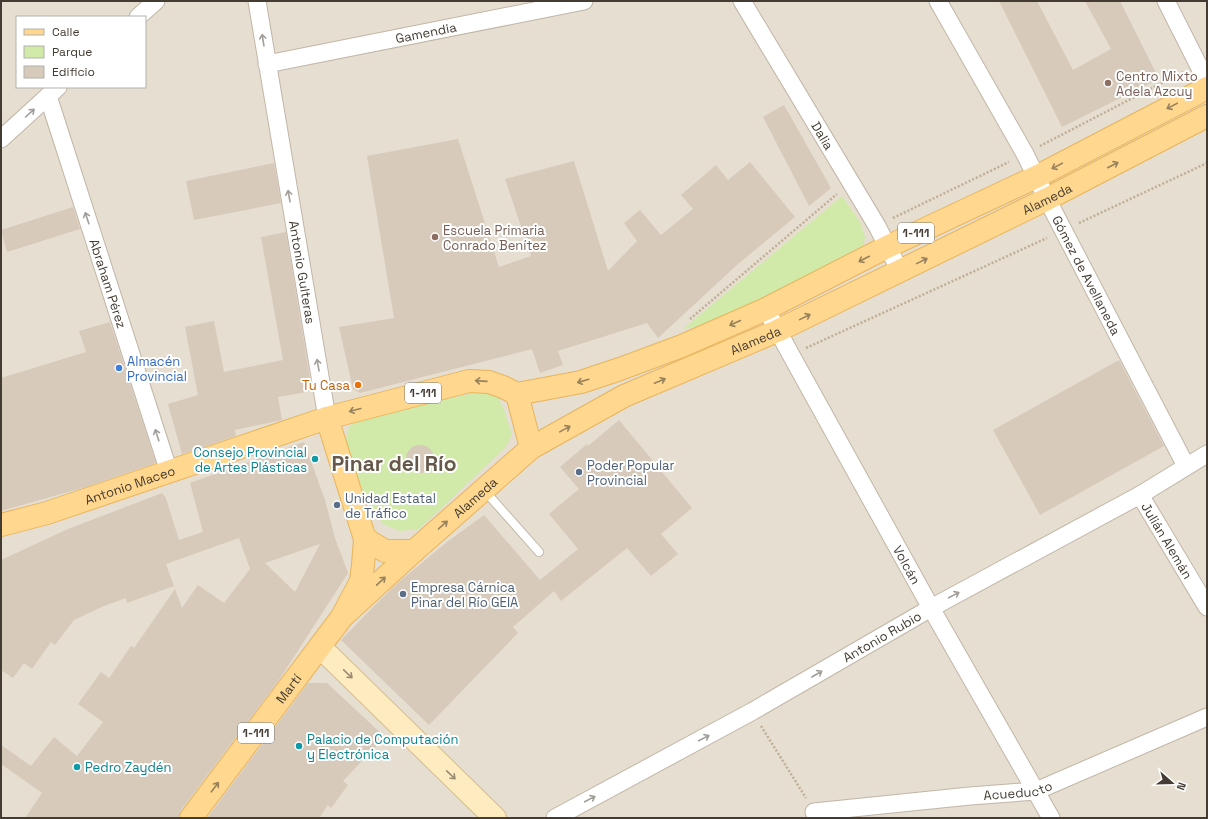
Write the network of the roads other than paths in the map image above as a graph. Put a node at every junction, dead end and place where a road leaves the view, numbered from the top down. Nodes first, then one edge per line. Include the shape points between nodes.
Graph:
1 (156, 1) edge
2 (257, 1) edge
3 (584, 1) edge
4 (742, 1) edge
5 (938, 1) edge
6 (1166, 1) edge
7 (139, 16) edge
8 (267, 64) junction
9 (1207, 82) edge
10 (1207, 88) edge
11 (53, 91) edge
12 (1207, 116) edge
13 (1, 139) edge
14 (1036, 177) junction
15 (1047, 199) junction
16 (887, 247) junction
17 (900, 271) junction
18 (766, 309) junction
19 (777, 331) junction
20 (517, 394) junction
21 (327, 418) junction
22 (531, 448) junction
23 (1207, 454) edge
24 (1186, 466) junction
25 (169, 472) junction
26 (484, 489) junction
27 (1140, 495) junction
28 (47, 513) junction
29 (1, 525) edge
30 (365, 539) junction
31 (1, 542) edge
32 (414, 551) junction
33 (539, 552) dead end
34 (1207, 607) edge
35 (932, 608) junction
36 (342, 617) junction
37 (320, 647) junction
38 (1207, 717) edge
39 (1036, 791) junction
40 (814, 812) road end
41 (191, 818) edge
42 (495, 818) edge
43 (555, 818) edge
44 (1051, 818) edge

1 - 7 street
8 -> 2 street, Antonio Gulteras
3 - 8 street, Gamendia
4 - 16 street, Dalia via 877,226
5 - 14 street, Gómez de Avellaneda
6 - 9 street
21 -> 8 street, Antonio Gulteras
10 -> 14 main road, Alameda / 1-111
13 -> 11 street
25 -> 11 street, Abraham Pérez
15 -> 12 main road, Alameda / 1-111
14 - 15 street, Gómez de Avellaneda
14 - 16 main road, Alameda / 1-111
17 -> 15 main road, Alameda / 1-111
15 - 24 street, Gómez de Avellaneda
16 - 17 street, Dalia
16 -> 18 main road, Alameda / 1-111
19 -> 17 main road, Alameda / 1-111
18 - 19 street, Volcán
18 -> 20 main road, Alameda / 1-111 via 620,370 580,382
22 -> 19 main road, Alameda / 1-111 via 624,396
19 - 35 street, Volcán
20 -> 21 main road, 1-111 via 490,382 469,381
20 - 22 main road
21 - 25 main road, Antonio Maceo
21 - 30 main road, Antonio Gulteras / 1-111
22 - 26 main road, Alameda / 1-111
23 - 24 street, Antonio Rubio
24 - 27 street, Antonio Rubio
25 - 28 main road, Antonio Maceo
32 -> 26 main road, Alameda / 1-111
26 - 33 lane
27 - 34 street, Julián Alemán
35 -> 27 street, Antonio Rubio
28 - 29 main road, Antonio Maceo
28 - 31 main road, Antonio Maceo
30 - 32 main road via 385,551
30 - 36 main road, Antonio Gulteras / 1-111 via 360,581
36 -> 32 main road, Alameda / 1-111
35 - 39 street, Volcán
43 -> 35 street, Antonio Rubio via 753,711
36 - 37 main road, Martí / 1-111
41 -> 37 main road, Martí / 1-111
37 -> 42 street
38 - 39 street, Acueducto
39 - 40 street, Acueducto
39 - 44 street, Volcán

